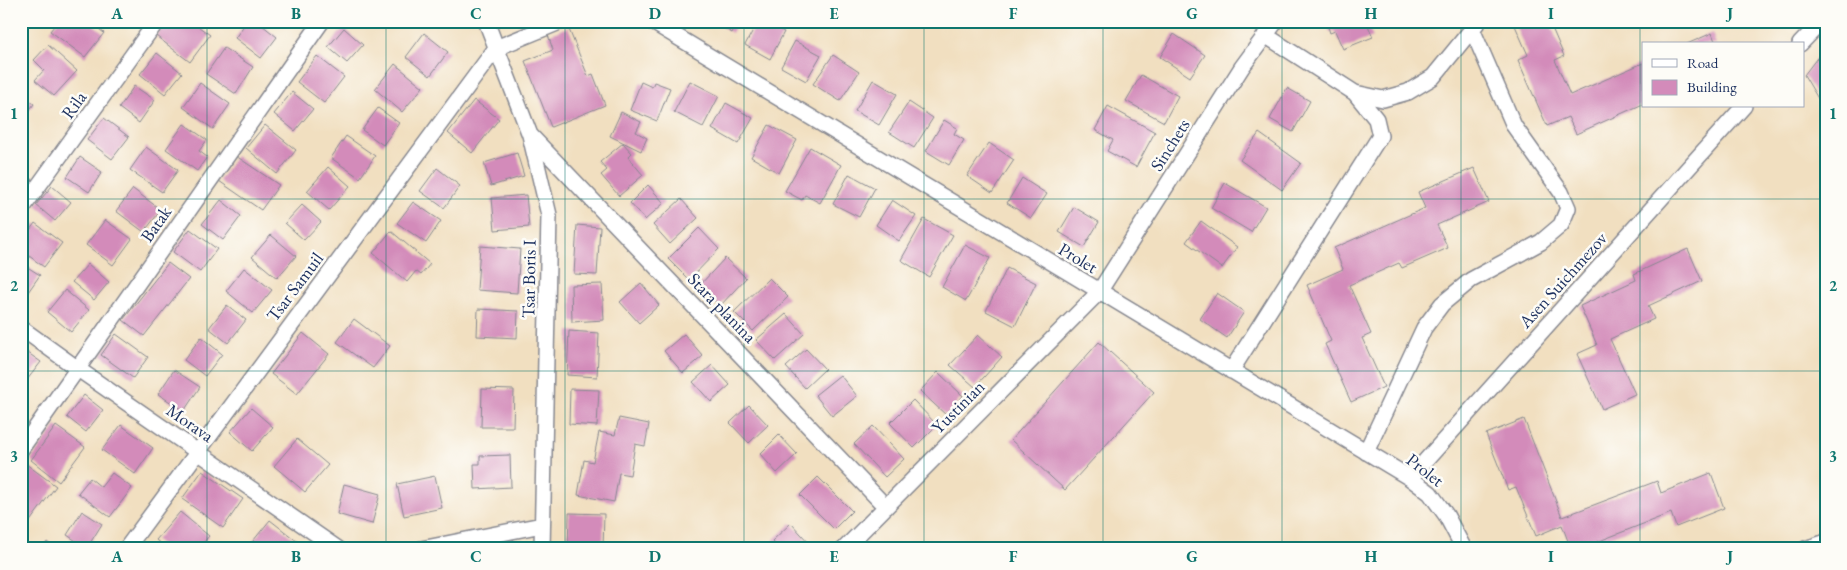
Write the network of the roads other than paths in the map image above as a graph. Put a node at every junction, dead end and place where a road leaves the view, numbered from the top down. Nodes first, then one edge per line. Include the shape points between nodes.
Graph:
1 (157, 21) edge
2 (322, 21) edge
3 (486, 21) edge
4 (562, 21) edge
5 (651, 21) edge
6 (1276, 21) edge
7 (1822, 21) edge
8 (1475, 25) edge
9 (1265, 34) junction
10 (1802, 42) edge
11 (496, 48) junction
12 (1355, 93) junction
13 (1742, 108) edge
14 (530, 135) junction
15 (21, 210) edge
16 (1099, 292) junction
17 (21, 328) edge
18 (78, 369) junction
19 (1230, 371) junction
20 (21, 449) edge
21 (197, 451) junction
22 (1366, 452) junction
23 (1410, 478) junction
24 (886, 507) junction
25 (542, 525) junction
26 (1826, 542) edge
27 (126, 549) edge
28 (338, 549) edge
29 (421, 549) edge
30 (542, 549) edge
31 (844, 549) edge
32 (1464, 549) edge
33 (1804, 549) edge

1 - 15 street, Rila
2 - 18 street, Batak
3 - 11 street, Tsar Boris I
4 - 11 street
5 - 16 street, Prolet
6 - 9 street, Sinchets
7 - 10 street
8 - 12 street via 1433,77 1408,92 1383,99
8 - 22 street via 1514,126 1561,192 1568,208 1561,225 1541,242 1471,280 1442,304 1424,328
9 - 12 street
9 - 16 street, Sinchets
11 - 14 street, Tsar Boris I
11 - 21 street, Tsar Samuil
12 - 19 street via 1376,119 1380,136
13 - 23 street, Asen Suichmezov
14 - 24 street, Stara planina
14 - 25 street, Tsar Boris I via 549,214
16 - 19 street, Prolet
16 - 24 street, Yustinian
17 - 18 street, Morava
18 - 20 street, Batak
18 - 21 street, Morava
19 - 22 street, Prolet
21 - 27 street, Tsar Samuil
21 - 28 street, Morava
22 - 23 street, Prolet
23 - 32 street, Prolet via 1430,493
24 - 31 street, Yustinian
25 - 29 street
25 - 30 street, Tsar Boris I
26 - 33 street

